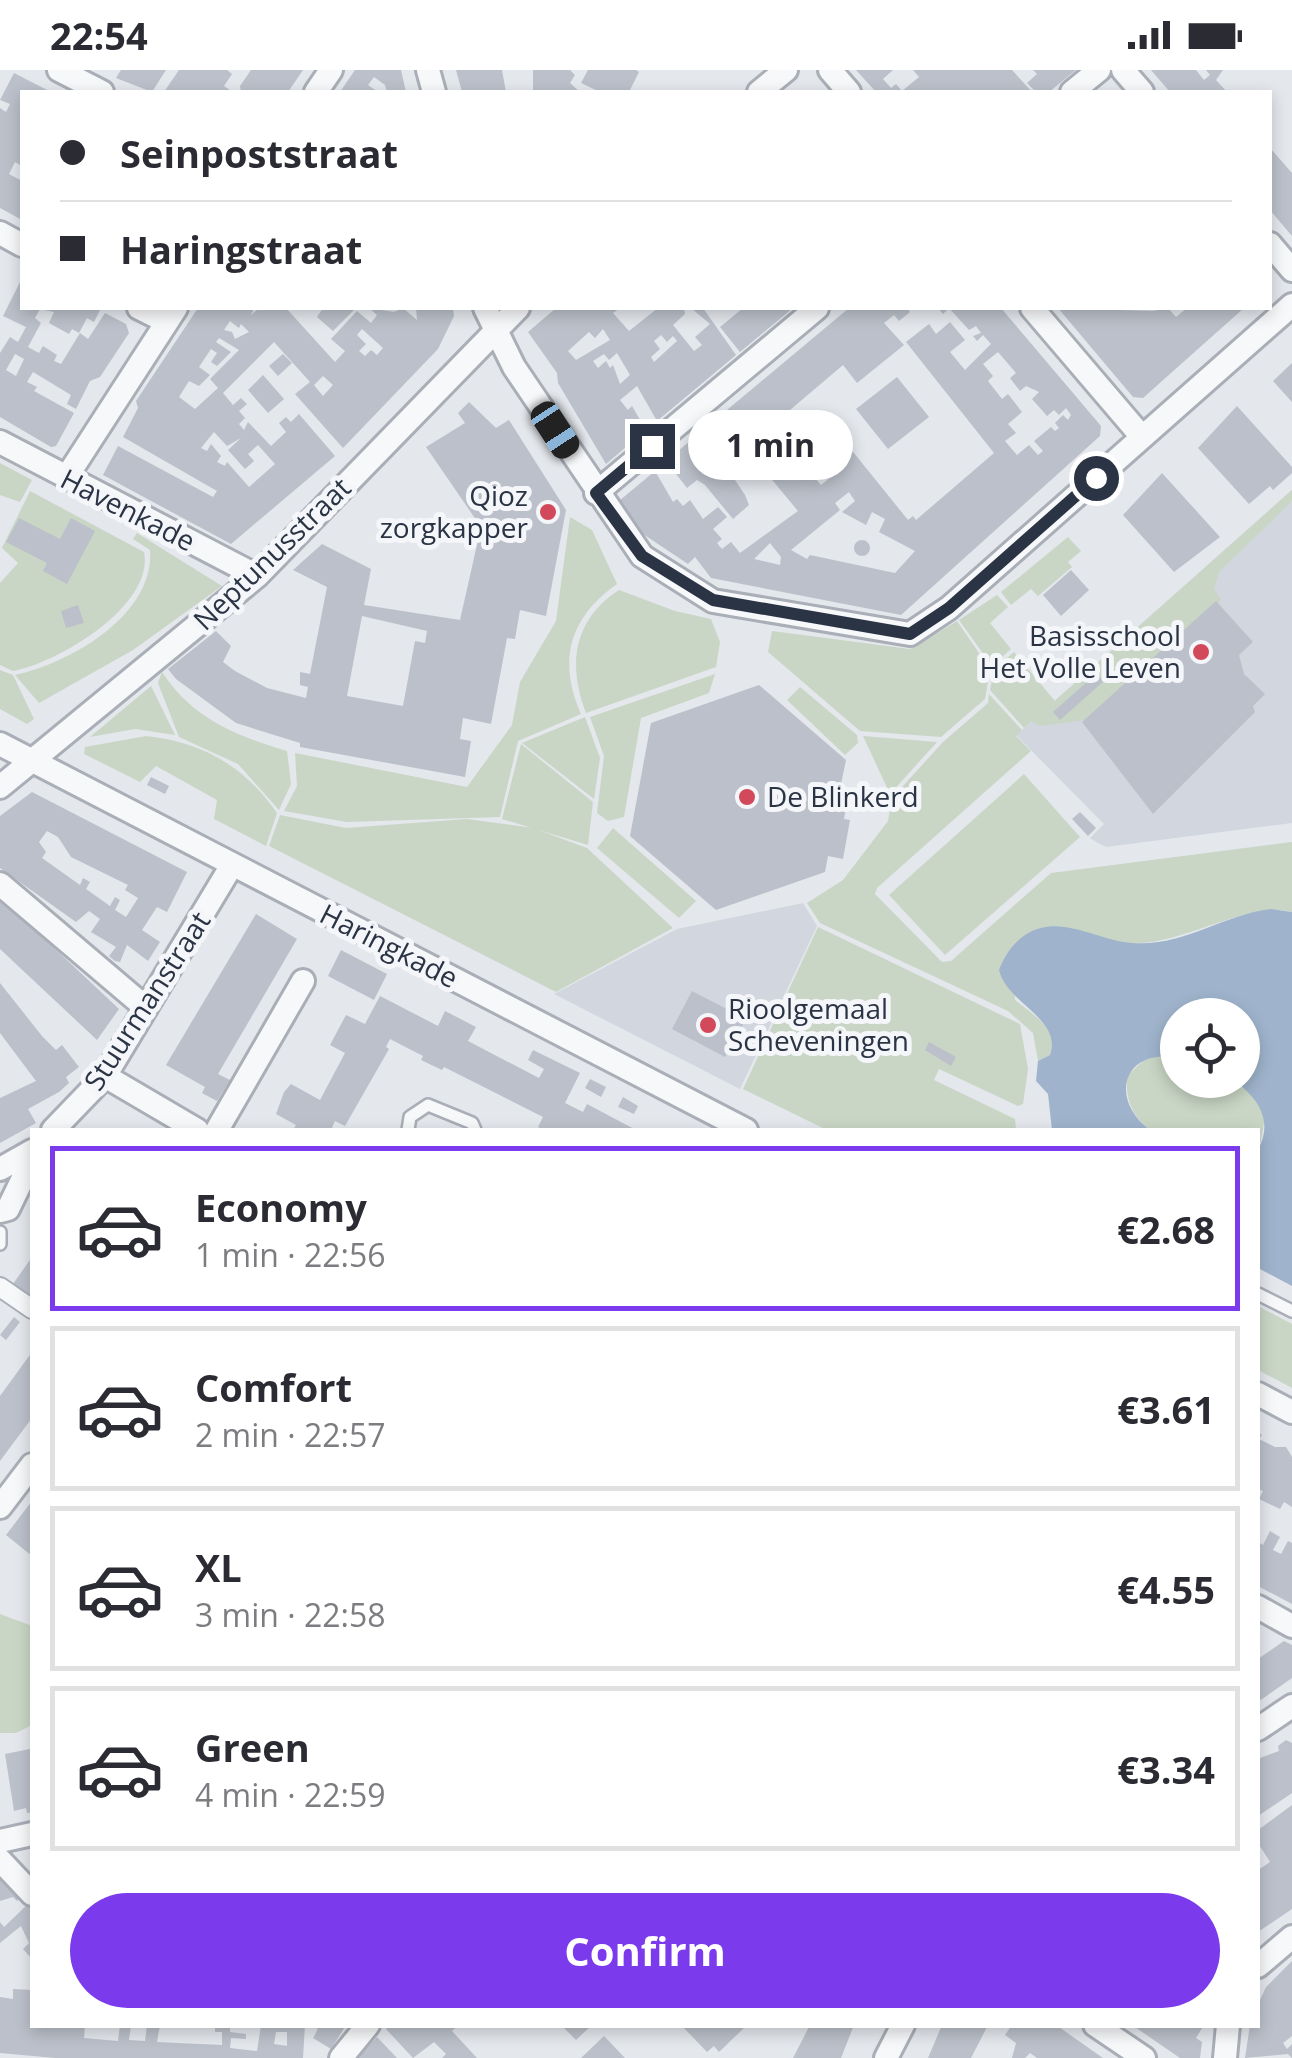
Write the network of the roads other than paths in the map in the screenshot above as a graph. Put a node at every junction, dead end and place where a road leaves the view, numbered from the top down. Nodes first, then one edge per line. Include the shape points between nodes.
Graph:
1 (59, 70) edge
2 (786, 70) edge
3 (830, 70) edge
4 (1099, 70) edge
5 (1123, 70) edge
6 (98, 90) edge
7 (761, 90) edge
8 (848, 90) edge
9 (1074, 90) edge
10 (1140, 90) edge
11 (1272, 246) edge
12 (1292, 270) edge
13 (1292, 304) edge
14 (486, 310) edge
15 (516, 310) edge
16 (814, 310) edge
17 (1034, 310) edge
18 (172, 315) edge
19 (496, 330) junction
20 (1142, 437) junction
21 (0, 442) edge
22 (66, 478) junction
23 (596, 493) junction
24 (256, 576) junction
25 (0, 744) edge
26 (32, 762) junction
27 (0, 787) edge
28 (232, 865) junction
29 (0, 884) edge
30 (304, 981) dead end
31 (146, 1008) junction
32 (105, 1076) junction
33 (55, 1128) edge
34 (195, 1128) edge
35 (218, 1128) edge
36 (408, 1128) edge
37 (475, 1128) edge
38 (742, 1128) edge
39 (30, 1153) edge
40 (0, 1169) edge
41 (0, 1211) edge
42 (0, 1232) edge
43 (0, 1244) edge
44 (0, 1287) edge
45 (1260, 1295) edge
46 (30, 1308) edge
47 (1292, 1312) edge
48 (1260, 1395) edge
49 (1292, 1412) edge
50 (30, 1468) edge
51 (0, 1507) edge
52 (1260, 1609) edge
53 (1292, 1626) edge
54 (1292, 1706) edge
55 (1260, 1728) edge
56 (30, 1834) edge
57 (0, 1841) edge
58 (0, 1860) edge
59 (30, 1892) edge
60 (1292, 1937) edge
61 (1260, 1964) edge
62 (365, 2028) edge
63 (901, 2028) edge
64 (1099, 2028) edge
65 (1228, 2028) edge
66 (340, 2058) edge
67 (886, 2058) edge
68 (1144, 2058) edge
69 (1225, 2058) edge

1 - 6 street
2 - 7 street
3 - 8 street
4 - 9 street
5 - 10 street
11 - 12 street
13 - 20 street
14 - 19 street
15 - 19 street, Neptunusstraat
16 - 23 street
17 - 20 street
18 - 22 street
19 - 23 street
19 - 24 street, Neptunusstraat
20 - 23 street via 949,608 910,634 713,600 642,556
21 - 22 street, Havenkade
22 - 24 street, Havenkade
24 - 26 street, Neptunusstraat
25 - 26 street, Haringkade
26 - 27 street, Neptunusstraat
26 - 28 street, Haringkade
28 - 31 street, Stuurmanstraat
28 - 38 street, Haringkade
29 - 31 street
30 - 35 street
31 - 32 street, Stuurmanstraat
32 - 33 street, Stuurmanstraat
32 - 34 street
36 - 37 lane via 410,1118 428,1105
39 - 40 street
39 - 41 street via 8,1208
42 - 43 lane
44 - 46 street
45 - 47 lane
48 - 49 street
50 - 51 street
52 - 53 street
54 - 55 street
56 - 57 street
58 - 59 street
60 - 61 street
62 - 66 street
63 - 67 street
64 - 68 street
65 - 69 street

